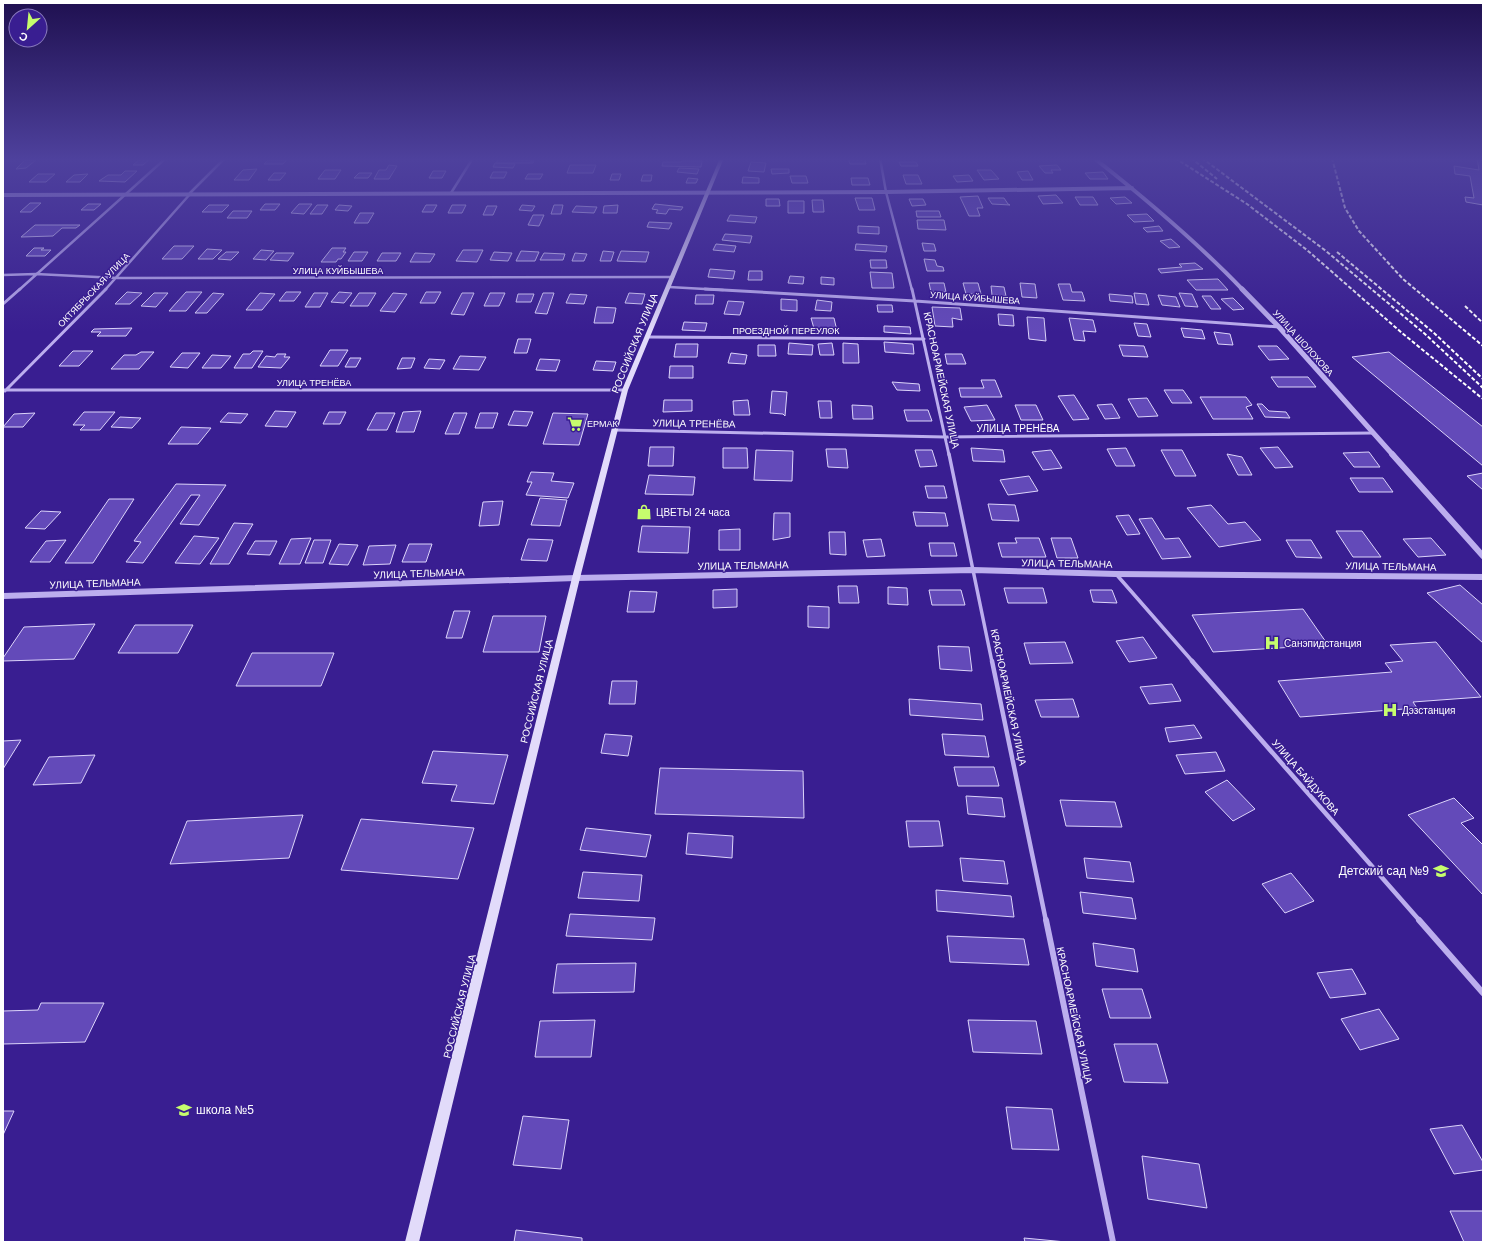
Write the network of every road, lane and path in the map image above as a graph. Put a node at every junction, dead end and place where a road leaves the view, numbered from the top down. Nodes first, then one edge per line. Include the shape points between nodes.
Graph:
1 (101, 216) edge
2 (171, 216) edge
3 (699, 216) edge
4 (892, 216) edge
5 (1164, 216) edge
6 (36, 274) junction
7 (3, 275) edge
8 (673, 277) junction
9 (117, 278) junction
10 (669, 287) junction
11 (915, 301) junction
12 (3, 304) edge
13 (1279, 327) junction
14 (648, 337) junction
15 (924, 339) junction
16 (625, 390) junction
17 (4, 391) edge
18 (615, 430) junction
19 (1373, 433) junction
20 (946, 437) junction
21 (1483, 556) edge
22 (973, 570) junction
23 (1116, 574) junction
24 (1483, 577) edge
25 (576, 578) junction
26 (3, 596) edge
27 (1483, 993) edge
28 (412, 1242) edge
29 (1113, 1242) edge

1 - 6 street
2 - 9 street, ОКТЯБРЬСКАЯ УЛИЦА
3 - 8 main road, РОССИЙСКАЯ УЛИЦА
4 - 11 street, КРАСНОАРМЕЙСКАЯ УЛИЦА
5 - 13 street, УЛИЦА ШОЛОХОВА via 1210,256
6 - 7 street, УЛИЦА КУЙБЫШЕВА
6 - 9 street, УЛИЦА КУЙБЫШЕВА
6 - 12 street
8 - 9 street, УЛИЦА КУЙБЫШЕВА
8 - 10 main road, РОССИЙСКАЯ УЛИЦА
9 - 17 street, ОКТЯБРЬСКАЯ УЛИЦА
10 - 11 street, УЛИЦА КУЙБЫШЕВА
10 - 14 main road, РОССИЙСКАЯ УЛИЦА
11 - 13 street, УЛИЦА КУЙБЫШЕВА
11 - 15 street, КРАСНОАРМЕЙСКАЯ УЛИЦА
13 - 19 street, УЛИЦА ШОЛОХОВА
14 - 15 street, ПРОЕЗДНОЙ ПЕРЕУЛОК
14 - 16 main road, РОССИЙСКАЯ УЛИЦА
15 - 20 street, КРАСНОАРМЕЙСКАЯ УЛИЦА
16 - 17 street, УЛИЦА ТРЕНЁВА
16 - 18 main road, РОССИЙСКАЯ УЛИЦА
18 - 20 street, УЛИЦА ТРЕНЁВА
18 - 25 main road, РОССИЙСКАЯ УЛИЦА
19 - 20 street, УЛИЦА ТРЕНЁВА
19 - 21 street, УЛИЦА ШОЛОХОВА
20 - 22 street, КРАСНОАРМЕЙСКАЯ УЛИЦА
22 - 23 street, УЛИЦА ТЕЛЬМАНА
22 - 25 street, УЛИЦА ТЕЛЬМАНА
22 - 29 street, КРАСНОАРМЕЙСКАЯ УЛИЦА
23 - 24 street, УЛИЦА ТЕЛЬМАНА
23 - 27 street, УЛИЦА БАЙДУКОВА
25 - 26 street, УЛИЦА ТЕЛЬМАНА
25 - 28 main road, РОССИЙСКАЯ УЛИЦА

